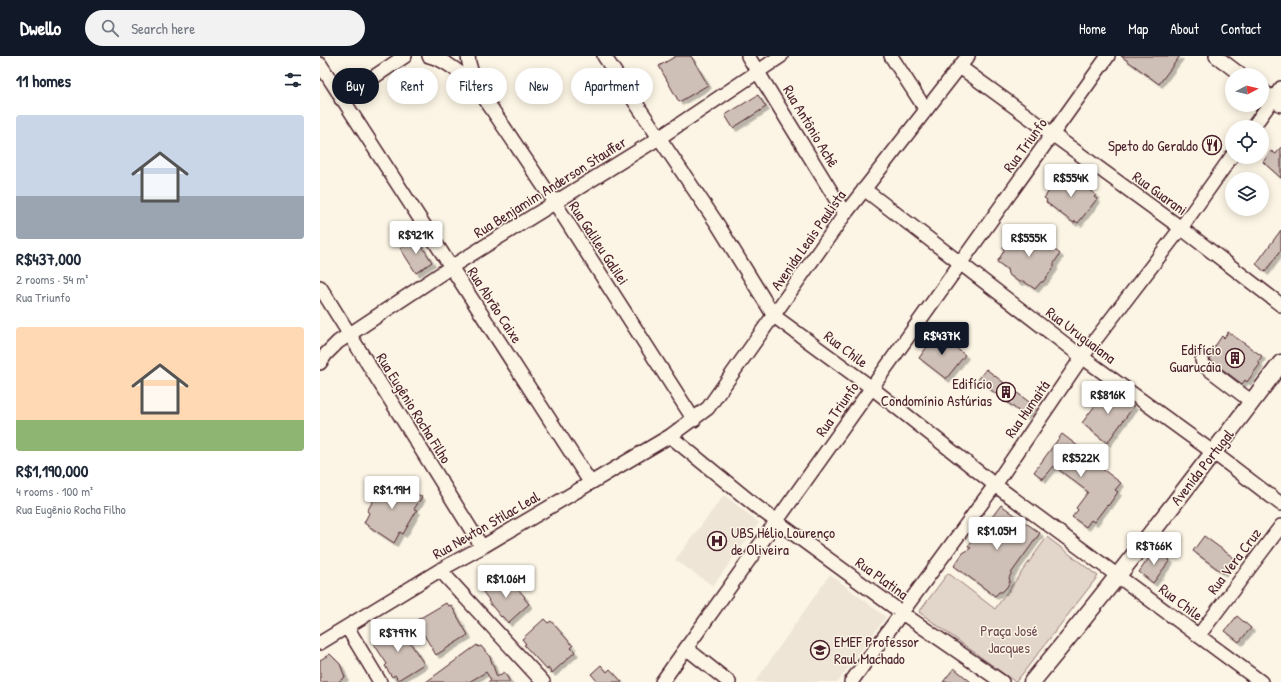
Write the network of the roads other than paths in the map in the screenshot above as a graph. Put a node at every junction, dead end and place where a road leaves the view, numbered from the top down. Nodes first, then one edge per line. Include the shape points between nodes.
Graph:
1 (405, 56) edge
2 (429, 56) edge
3 (468, 56) edge
4 (604, 56) edge
5 (748, 56) edge
6 (781, 56) edge
7 (891, 56) edge
8 (968, 56) edge
9 (1108, 56) edge
10 (1216, 56) edge
11 (320, 64) edge
12 (960, 67) junction
13 (453, 68) edge
14 (470, 68) edge
15 (1232, 68) edge
16 (759, 72) junction
17 (379, 73) edge
18 (332, 83) edge
19 (1281, 88) edge
20 (1269, 96) edge
21 (1277, 102) edge
22 (345, 104) edge
23 (488, 104) edge
24 (926, 110) junction
25 (1260, 120) edge
26 (1053, 134) junction
27 (659, 138) junction
28 (1226, 164) edge
29 (864, 189) junction
30 (555, 203) junction
31 (845, 214) junction
32 (1181, 228) junction
33 (960, 263) junction
34 (451, 267) junction
35 (320, 287) edge
36 (1281, 306) edge
37 (774, 316) junction
38 (349, 335) junction
39 (1082, 357) junction
40 (1202, 360) dead end
41 (320, 363) edge
42 (1281, 363) edge
43 (872, 388) junction
44 (1252, 402) junction
45 (694, 420) junction
46 (670, 436) junction
47 (1214, 453) junction
48 (590, 482) junction
49 (994, 485) junction
50 (1281, 504) edge
51 (777, 522) junction
52 (1281, 526) edge
53 (482, 547) junction
54 (440, 570) junction
55 (1118, 575) junction
56 (902, 613) junction
57 (347, 627) junction
58 (1198, 635) junction
59 (320, 643) edge
60 (686, 648) junction
61 (380, 682) edge
62 (543, 682) edge
63 (662, 682) edge
64 (729, 682) edge
65 (852, 682) edge
66 (1002, 682) edge
67 (1032, 682) edge
68 (1261, 682) edge

1 - 17 street
2 - 13 street, Rua Galileu Galilei
3 - 14 street, Rua Galileu Galilei
4 - 27 street, Rua Chile
5 - 16 street, Rua Antônio Achê
6 - 16 street, Rua Benjamim Anderson Stauffer
7 - 24 street
8 - 12 street, Avenida Leais Paulista
9 - 26 street, Rua Triunfo
10 - 15 street
11 - 18 street, Rua Abrão Caixe
12 - 24 street, Avenida Leais Paulista
12 - 26 street, Rua Guarani
16 - 27 street, Rua Benjamim Anderson Stauffer
16 - 31 street, Rua Antônio Achê
19 - 21 street
20 - 21 street
21 - 25 street
22 - 34 street, Rua Abrão Caixe
23 - 30 street, Rua Galileu Galilei
24 - 29 street, Avenida Leais Paulista
26 - 32 street, Rua Guarani
26 - 33 street, Rua Triunfo
27 - 30 street, Rua Benjamim Anderson Stauffer
27 - 37 street, Rua Chile
28 - 32 street, Rua Humaitá
29 - 31 street, Avenida Leais Paulista
29 - 33 street, Rua Uruguaiana
30 - 34 street, Rua Benjamim Anderson Stauffer
30 - 45 street, Rua Galileu Galilei
31 - 37 street, Avenida Leais Paulista
32 - 36 street, Rua Guarani
32 - 39 street, Rua Humaitá
33 - 39 street, Rua Uruguaiana
33 - 43 street, Rua Triunfo
34 - 38 street, Rua Benjamim Anderson Stauffer
34 - 48 street, Rua Abrão Caixe
35 - 38 street, Rua Eugênio Rocha Filho
37 - 43 street, Rua Chile
37 - 45 street, Avenida Leais Paulista via 708,408
38 - 41 street, Rua Benjamim Anderson Stauffer via 338,342
38 - 53 street, Rua Eugênio Rocha Filho
39 - 47 street, Rua Uruguaiana
39 - 49 street, Rua Humaitá
40 - 44 street via 1206,367
42 - 44 main road, Avenida Portugal
43 - 49 street, Rua Chile
43 - 51 street, Rua Triunfo
44 - 47 main road, Avenida Portugal
45 - 46 street, Avenida Leais Paulista
46 - 48 street, Rua Newton Stilac Leal
46 - 51 street, Rua Platina
47 - 50 street, Rua Uruguaiana
47 - 55 main road, Avenida Portugal
48 - 53 street, Rua Newton Stilac Leal
49 - 55 street, Rua Chile
49 - 56 street, Rua Humaitá
51 - 56 street, Rua Platina
51 - 60 street, Rua Triunfo
52 - 58 street, Rua Vera Cruz
53 - 54 street, Rua Newton Stilac Leal
54 - 57 street, Rua Newton Stilac Leal
54 - 62 street
55 - 58 street, Rua Chile
55 - 67 main road, Avenida Portugal
56 - 65 street, Rua Humaitá
56 - 66 street, Rua Platina
57 - 59 street, Rua Newton Stilac Leal
57 - 61 street
58 - 68 street, Rua Chile
60 - 63 street, Rua Triunfo
60 - 64 street

